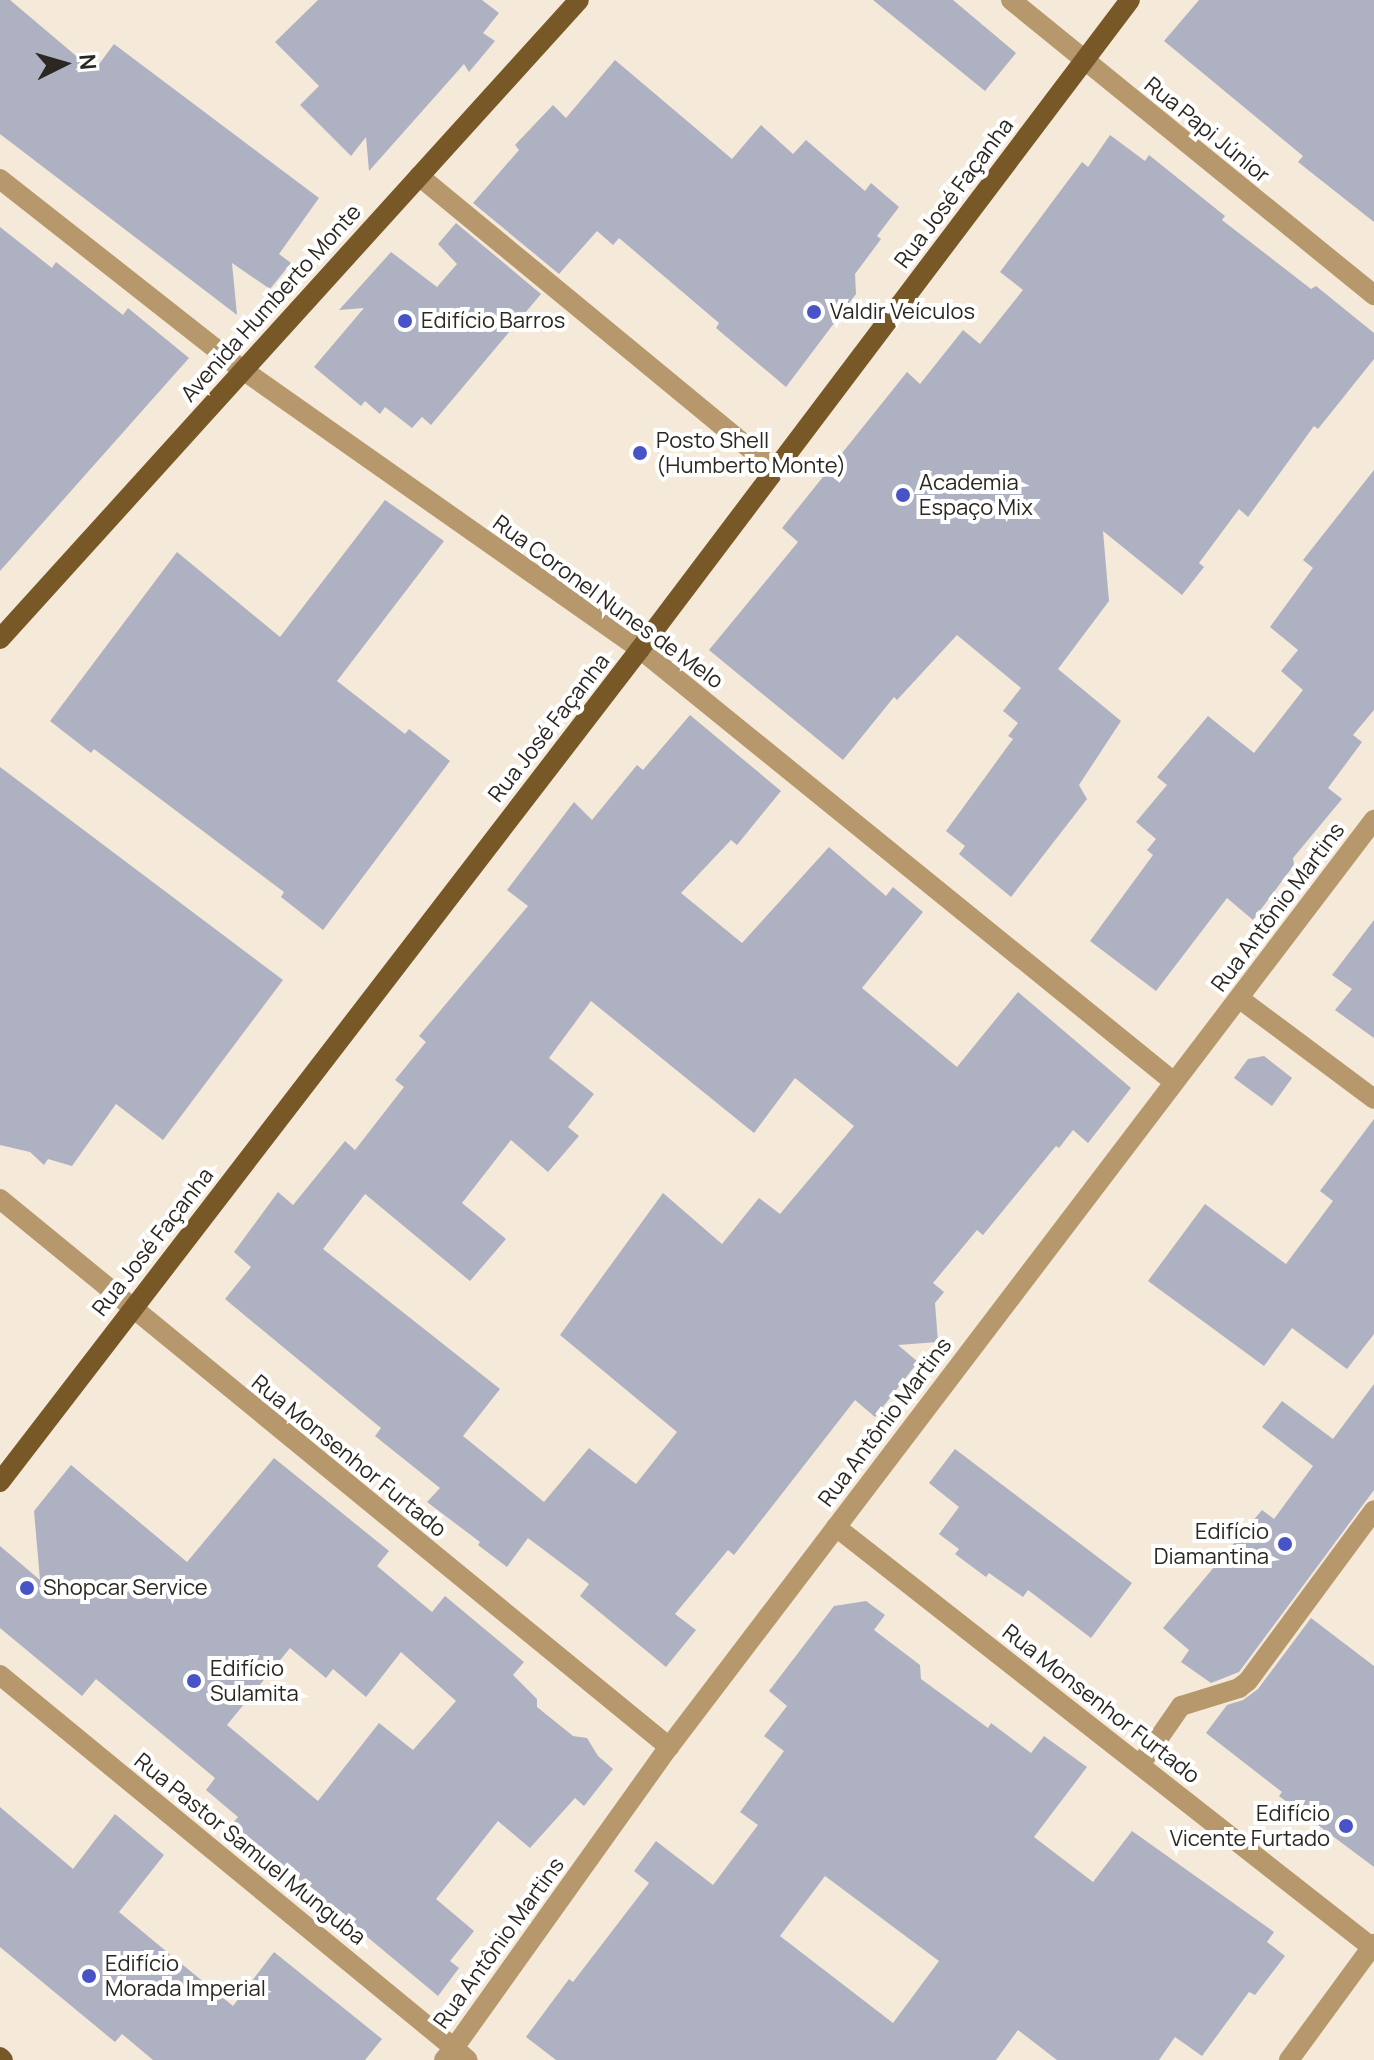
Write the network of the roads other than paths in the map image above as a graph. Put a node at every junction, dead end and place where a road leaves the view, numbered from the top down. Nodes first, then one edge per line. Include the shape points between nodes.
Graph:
1 (579, 0) edge
2 (1011, 0) edge
3 (1130, 0) edge
4 (1083, 61) junction
5 (419, 176) junction
6 (0, 179) edge
7 (1374, 295) edge
8 (243, 370) junction
9 (775, 469) junction
10 (0, 639) edge
11 (640, 649) junction
12 (1374, 820) edge
13 (1240, 999) junction
14 (1174, 1082) junction
15 (1374, 1099) edge
16 (0, 1199) edge
17 (132, 1309) junction
18 (0, 1482) edge
19 (1374, 1510) edge
20 (836, 1527) junction
21 (0, 1675) edge
22 (669, 1747) junction
23 (1140, 1765) junction
24 (1373, 1947) edge
25 (455, 2056) edge
26 (1289, 2060) edge

1 - 5 main road, Avenida Humberto Monte
2 - 4 street, Rua Papi Júnior
3 - 4 main road, Rua José Façanha
4 - 7 street, Rua Papi Júnior
4 - 9 main road, Rua José Façanha
5 - 8 main road, Avenida Humberto Monte
5 - 9 street
6 - 8 street, Rua Coronel Nunes de Melo
8 - 10 main road, Avenida Humberto Monte
8 - 11 street, Rua Coronel Nunes de Melo
9 - 11 main road, Rua José Façanha
11 - 14 street, Rua Coronel Nunes de Melo
11 - 17 main road, Rua José Façanha
12 - 13 street, Rua Antônio Martins
13 - 14 street, Rua Antônio Martins
13 - 15 street
14 - 20 street, Rua Antônio Martins
16 - 17 street, Rua Monsenhor Furtado
17 - 18 main road, Rua José Façanha
17 - 22 street, Rua Monsenhor Furtado
19 - 23 street via 1248,1681 1181,1706
20 - 22 street, Rua Antônio Martins
20 - 23 street, Rua Monsenhor Furtado
21 - 25 street, Rua Pastor Samuel Munguba
22 - 25 street, Rua Antônio Martins
23 - 24 street, Rua Monsenhor Furtado
24 - 26 street

